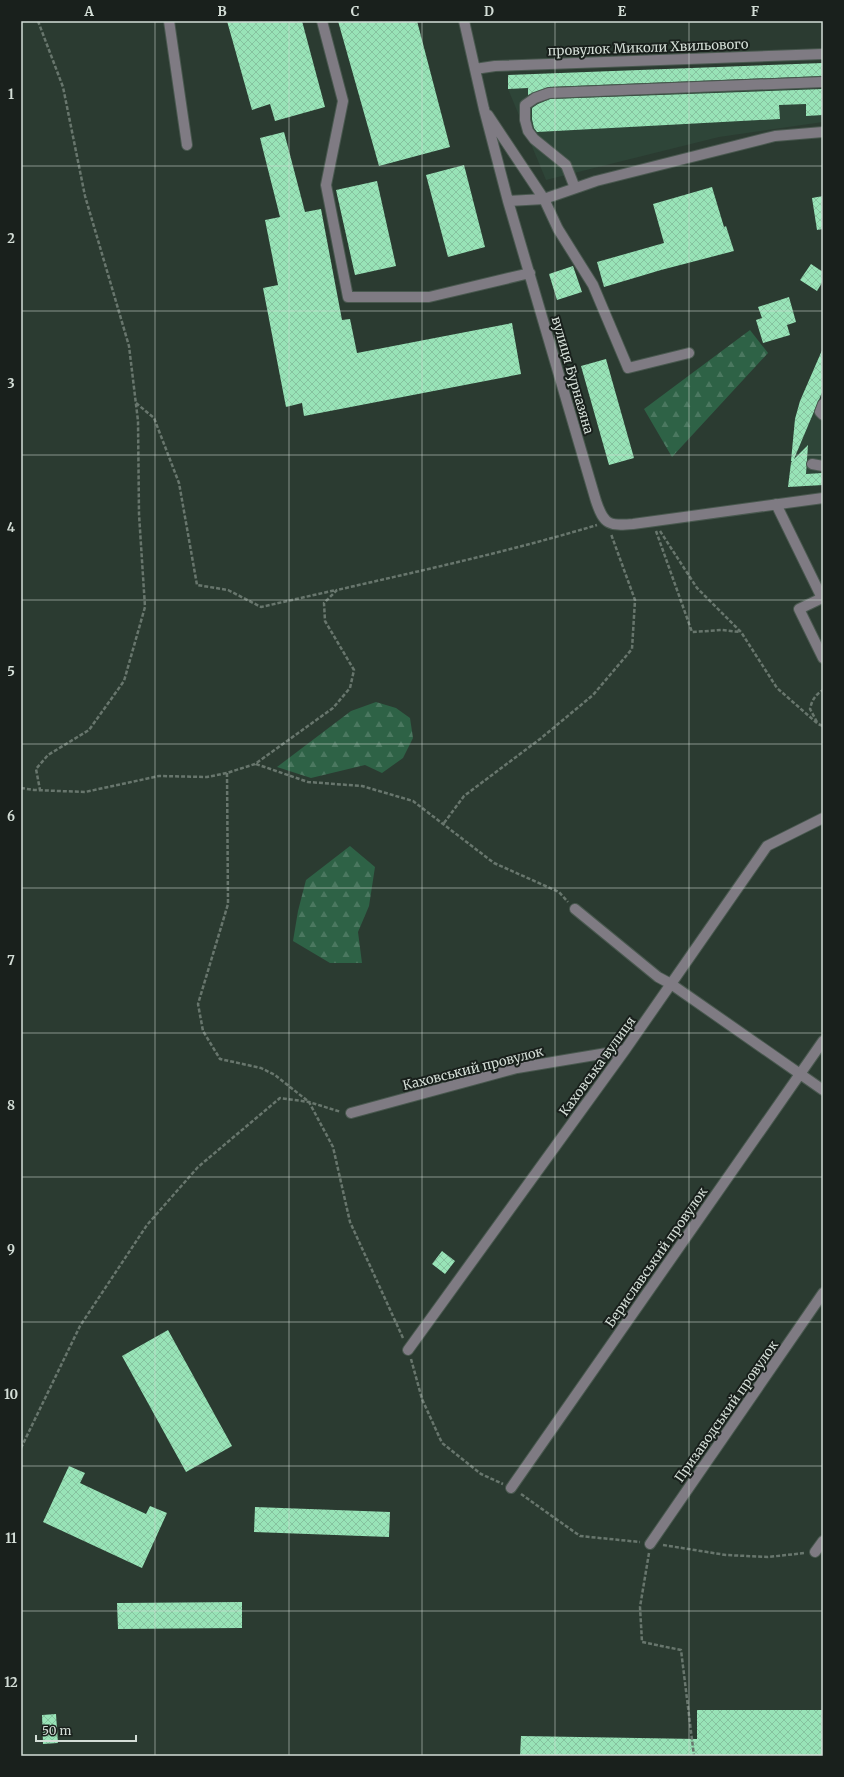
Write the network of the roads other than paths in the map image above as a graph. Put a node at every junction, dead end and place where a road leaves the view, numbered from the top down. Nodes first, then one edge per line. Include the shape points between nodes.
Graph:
1 (169, 21) edge
2 (322, 21) edge
3 (464, 21) edge
4 (823, 54) edge
5 (475, 69) junction
6 (823, 82) edge
7 (484, 109) junction
8 (823, 132) edge
9 (187, 145) dead end
10 (575, 188) junction
11 (544, 200) junction
12 (508, 201) junction
13 (530, 273) junction
14 (689, 353) dead end
15 (823, 404) edge
16 (823, 415) edge
17 (812, 464) dead end
18 (823, 466) edge
19 (823, 498) edge
20 (776, 504) junction
21 (823, 658) edge
22 (823, 818) edge
23 (575, 909) road end
24 (672, 984) junction
25 (823, 1041) edge
26 (625, 1050) junction
27 (799, 1073) junction
28 (823, 1090) edge
29 (351, 1113) road end
30 (823, 1293) edge
31 (408, 1350) road end
32 (511, 1488) road end
33 (823, 1541) edge
34 (650, 1544) road end
35 (815, 1552) road end

1 - 9 street
2 - 13 street via 343,101 326,185 348,297 429,297
3 - 5 street, вулиця Бурназяна
4 - 5 street, провулок Миколи Хвильового via 495,66
5 - 7 street, вулиця Бурназяна
6 - 10 street via 549,93 535,98 525,105 528,131 566,165
7 - 11 street
7 - 12 street, вулиця Бурназяна
8 - 10 street via 775,136
10 - 11 street
11 - 12 street
11 - 14 street via 558,229 593,285 628,368
12 - 13 street, вулиця Бурназяна
13 - 20 street, вулиця Бурназяна via 600,512 606,522 620,525
15 - 16 street via 820,412
17 - 18 street
19 - 20 street
20 - 21 street via 822,598 800,609
22 - 24 street, Каховська вулиця via 767,846
23 - 24 street via 658,977
24 - 26 street, Каховська вулиця
24 - 27 street
25 - 27 street, Бериславський провулок
26 - 29 street, Каховський провулок via 517,1068
26 - 31 street, Каховська вулиця
27 - 28 street
27 - 32 street, Бериславський провулок
30 - 34 street, Призаводський провулок
33 - 35 street

